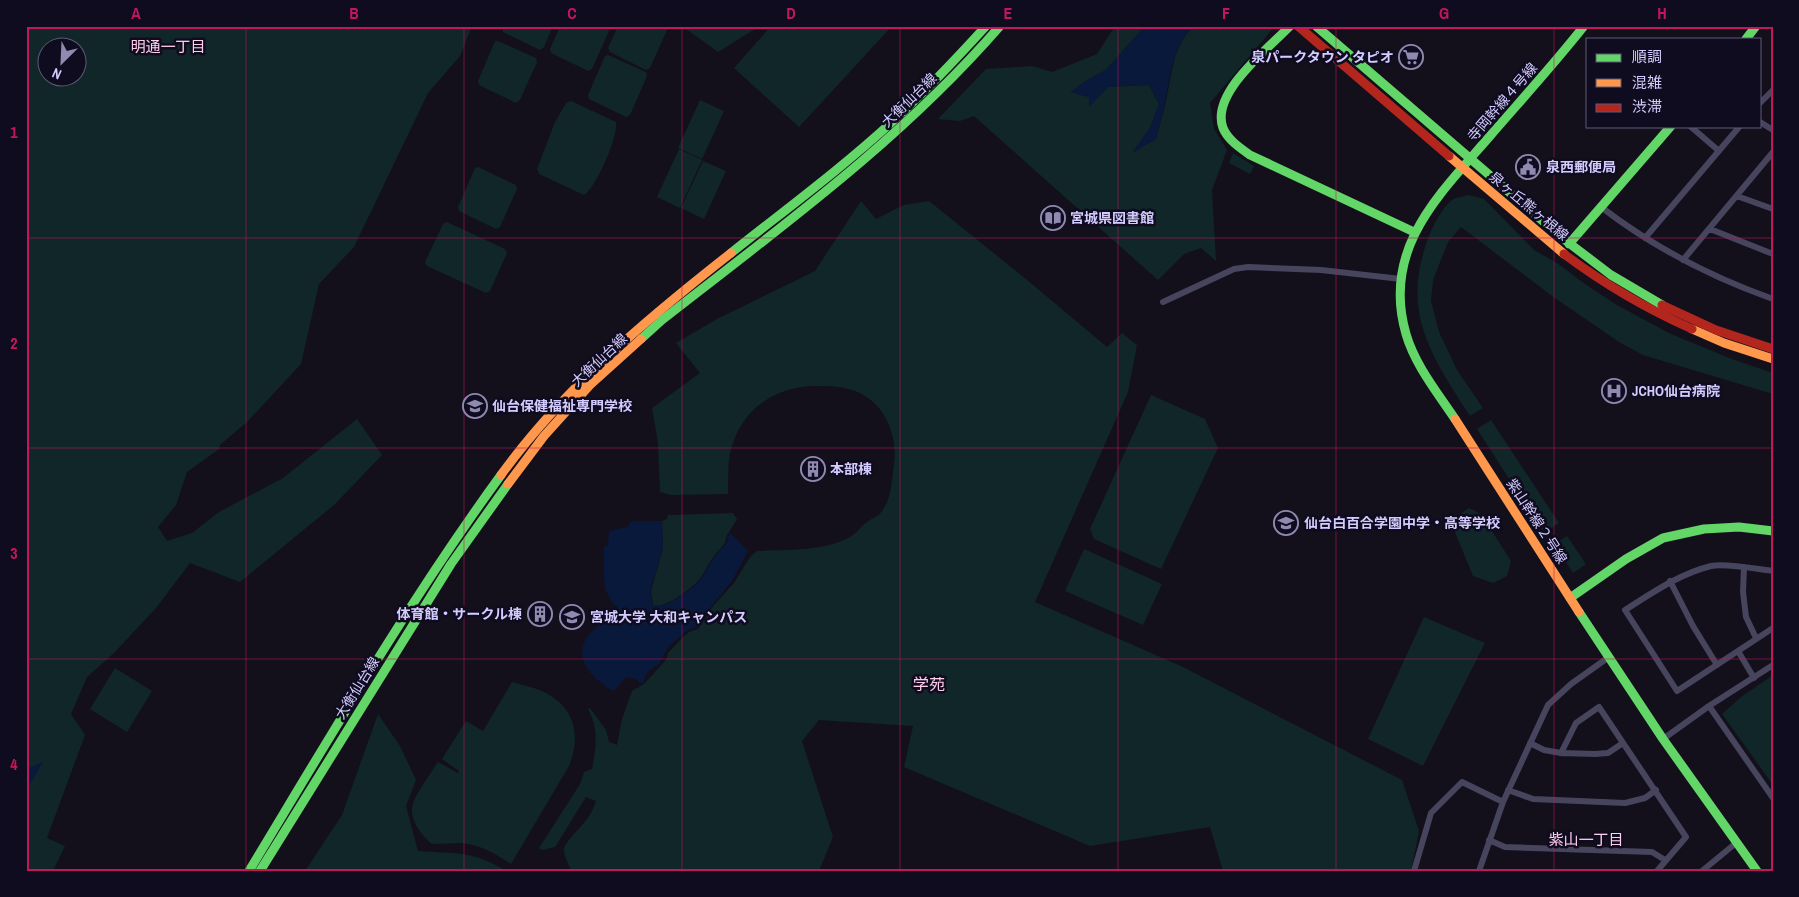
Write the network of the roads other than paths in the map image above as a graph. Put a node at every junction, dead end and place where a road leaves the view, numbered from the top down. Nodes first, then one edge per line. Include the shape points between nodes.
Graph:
1 (986, 26) edge
2 (1000, 26) edge
3 (1290, 26) edge
4 (1298, 26) edge
5 (1316, 26) edge
6 (1584, 26) edge
7 (1756, 26) edge
8 (1747, 38) edge
9 (1773, 90) edge
10 (1762, 101) edge
11 (1762, 123) edge
12 (1669, 128) edge
13 (1692, 128) edge
14 (1738, 128) edge
15 (1773, 130) edge
16 (1719, 151) junction
17 (1773, 152) edge
18 (1469, 160) junction
19 (842, 164) junction
20 (1463, 168) junction
21 (850, 173) junction
22 (1738, 196) junction
23 (1601, 207) junction
24 (1773, 210) edge
25 (1710, 229) junction
26 (1414, 232) junction
27 (1645, 238) junction
28 (1569, 244) junction
29 (1773, 254) edge
30 (1683, 260) junction
31 (1401, 279) junction
32 (1773, 299) edge
33 (1163, 302) dead end
34 (1773, 349) edge
35 (1773, 360) edge
36 (1773, 532) edge
37 (1744, 567) junction
38 (1773, 571) edge
39 (1670, 581) junction
40 (1570, 598) junction
41 (1773, 628) edge
42 (1756, 638) junction
43 (1738, 651) junction
44 (1609, 657) junction
45 (1716, 665) junction
46 (1773, 665) edge
47 (1754, 678) junction
48 (1709, 706) junction
49 (1663, 738) junction
50 (1530, 743) junction
51 (1623, 743) junction
52 (1562, 753) junction
53 (1508, 790) junction
54 (1656, 790) junction
55 (1773, 798) edge
56 (1503, 802) junction
57 (1488, 840) junction
58 (1736, 843) junction
59 (1665, 860) junction
60 (249, 871) edge
61 (260, 871) edge
62 (1414, 871) edge
63 (1479, 871) edge
64 (1657, 871) edge
65 (1702, 871) edge
66 (1757, 871) edge

1 - 19 main road, 大衡仙台線 via 920,97
2 - 21 main road, 大衡仙台線 via 932,98
3 - 26 main road via 1235,84 1222,112 1224,128 1234,143 1250,155
4 - 20 main road, 泉ヶ丘熊ヶ根線
5 - 18 main road, 泉ヶ丘熊ヶ根線
6 - 18 main road, 寺岡幹線４号線
7 - 8 main road
9 - 10 street
11 - 15 street
12 - 23 main road
13 - 16 street
14 - 16 street
16 - 27 street
17 - 22 street
18 - 20 main road, 寺岡幹線４号線
18 - 28 main road, 泉ヶ丘熊ヶ根線
19 - 21 street
19 - 60 main road, 大衡仙台線 via 621,342 559,404 526,443 482,499 427,582
20 - 26 main road, 紫山幹線２号線 via 1433,202
20 - 35 main road, 泉ヶ丘熊ヶ根線 via 1565,254 1621,293 1685,327
21 - 61 main road, 大衡仙台線 via 662,320 590,385 544,436 451,564
22 - 24 street
22 - 25 street
23 - 27 street
23 - 28 main road
25 - 29 street
25 - 30 street
26 - 31 main road, 紫山幹線２号線
27 - 30 street
28 - 34 main road, 泉ヶ丘熊ヶ根線 via 1652,300 1703,325
30 - 32 street
31 - 33 street via 1321,270 1248,267 1234,269
31 - 40 main road, 紫山幹線２号線 via 1402,313 1413,354
36 - 40 main road via 1739,527 1704,529 1663,538
37 - 38 street
37 - 39 street via 1712,566
37 - 42 street via 1746,618
39 - 45 street
39 - 45 street via 1625,610 1677,691
40 - 44 main road, 紫山幹線２号線
41 - 42 street
42 - 43 street
43 - 45 street
43 - 47 street
44 - 49 main road, 紫山幹線２号線
44 - 50 street via 1548,705
46 - 47 street
47 - 48 street
48 - 49 street
48 - 55 street
49 - 58 main road, 紫山幹線２号線
50 - 52 street via 1544,750
50 - 53 street
51 - 52 street via 1608,753
51 - 52 street via 1599,707 1576,723
51 - 54 street
53 - 54 street via 1533,799 1625,803 1645,798
53 - 56 street
54 - 59 street via 1686,837
56 - 57 street
56 - 62 street via 1462,782 1431,813
57 - 59 street via 1505,846 1652,852
57 - 63 street
58 - 65 street
58 - 66 main road, 紫山幹線２号線
59 - 64 street

